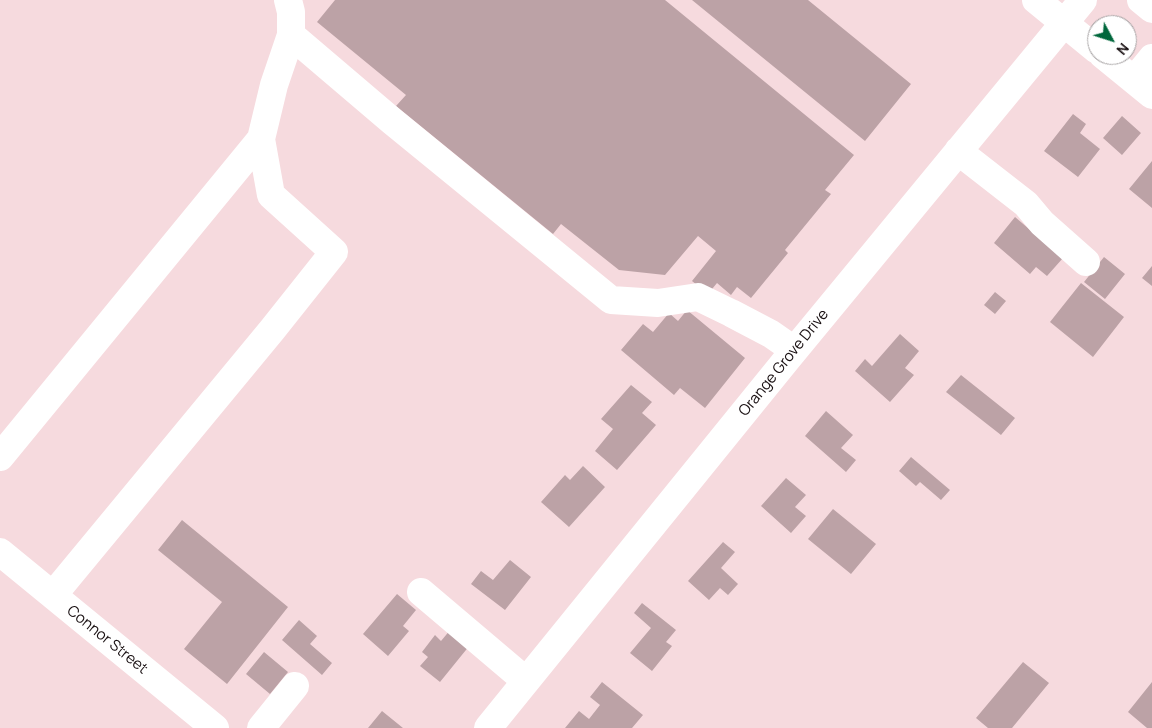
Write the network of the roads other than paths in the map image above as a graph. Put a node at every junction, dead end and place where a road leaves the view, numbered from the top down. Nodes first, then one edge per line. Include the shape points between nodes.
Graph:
1 (288, 0) edge
2 (1036, 0) edge
3 (1083, 0) edge
4 (1142, 0) edge
5 (1152, 9) edge
6 (1063, 22) junction
7 (291, 35) junction
8 (1087, 42) edge
9 (1152, 58) edge
10 (1115, 65) edge
11 (1143, 88) edge
12 (261, 139) junction
13 (958, 151) junction
14 (1086, 262) dead end
15 (794, 350) junction
16 (0, 457) edge
17 (0, 552) edge
18 (421, 592) dead end
19 (53, 595) junction
20 (526, 681) junction
21 (295, 686) dead end
22 (215, 728) edge
23 (261, 728) edge
24 (488, 728) edge

1 - 7 street
2 - 6 street
3 - 6 street, Orange Grove Drive
4 - 5 street
6 - 8 street
6 - 13 street, Orange Grove Drive
7 - 12 street
7 - 15 street via 610,300 658,303 698,297 771,334
9 - 11 street
10 - 11 street
12 - 16 street
12 - 19 street via 271,195 334,252
13 - 14 street via 1026,204 1042,223
13 - 15 street, Orange Grove Drive
15 - 20 street, Orange Grove Drive
17 - 19 street, Connor Street
18 - 20 street
19 - 22 street, Connor Street
20 - 24 street, Orange Grove Drive
21 - 23 street

